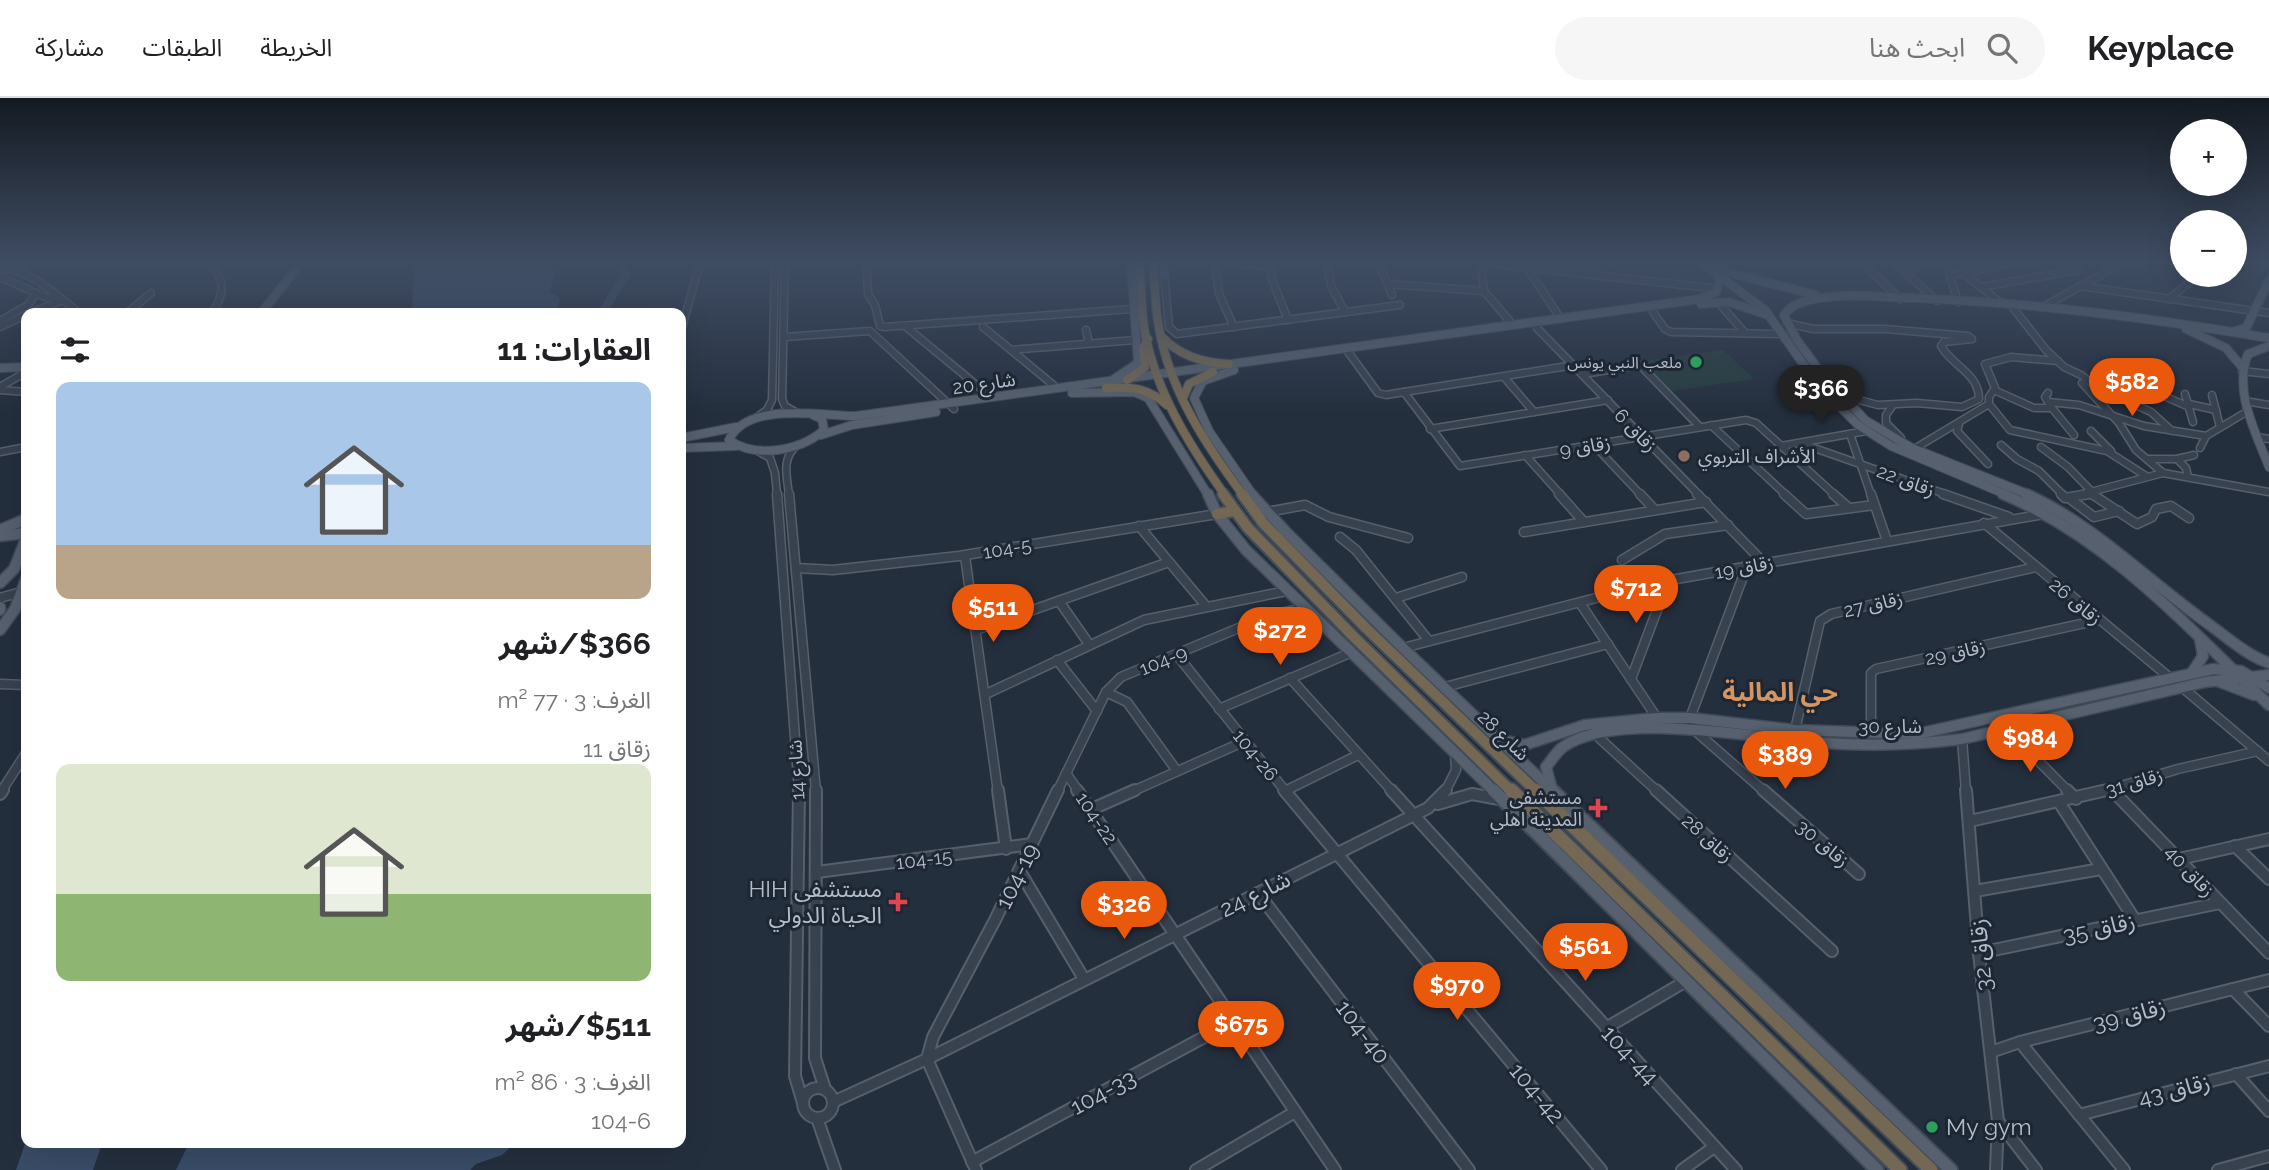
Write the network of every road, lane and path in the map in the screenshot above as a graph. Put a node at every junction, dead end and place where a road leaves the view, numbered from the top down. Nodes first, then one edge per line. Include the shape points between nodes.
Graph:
1 (774, 313) edge
2 (784, 313) edge
3 (877, 313) edge
4 (1089, 313) edge
5 (1132, 313) edge
6 (1143, 313) edge
7 (1158, 313) edge
8 (1167, 313) edge
9 (1228, 313) edge
10 (1285, 313) edge
11 (1345, 313) edge
12 (1503, 313) edge
13 (1558, 313) edge
14 (1597, 313) edge
15 (1646, 313) edge
16 (1654, 313) edge
17 (1728, 313) edge
18 (1757, 313) edge
19 (1766, 313) edge
20 (1786, 313) edge
21 (2014, 313) edge
22 (2098, 313) edge
23 (2102, 313) edge
24 (2252, 313) edge
25 (21, 318) edge
26 (1561, 318) junction
27 (1288, 320) junction
28 (1774, 320) junction
29 (1787, 323) junction
30 (2248, 323) junction
31 (1513, 325) junction
32 (905, 326) junction
33 (0, 327) edge
34 (983, 327) dead end
35 (1234, 327) junction
36 (1537, 328) junction
37 (2218, 329) junction
38 (1086, 330) dead end
39 (1745, 332) junction
40 (1161, 334) junction
41 (1784, 334) junction
42 (784, 337) junction
43 (2269, 337) edge
44 (1148, 339) junction
45 (1135, 340) junction
46 (1089, 343) junction
47 (2269, 346) edge
48 (1012, 350) junction
49 (1348, 352) junction
50 (2058, 361) junction
51 (1574, 365) junction
52 (1231, 367) junction
53 (2242, 369) junction
54 (0, 370) edge
55 (21, 372) edge
56 (1213, 372) junction
57 (1583, 374) junction
58 (2269, 374) edge
59 (21, 375) edge
60 (1172, 375) junction
61 (1159, 377) junction
62 (1504, 377) junction
63 (1127, 380) junction
64 (2082, 383) dead end
65 (1830, 384) junction
66 (1107, 385) junction
67 (1818, 385) junction
68 (2, 386) edge
69 (1057, 388) junction
70 (2089, 389) junction
71 (1994, 390) junction
72 (21, 391) edge
73 (2108, 392) junction
74 (1070, 393) junction
75 (1404, 393) junction
76 (2048, 393) dead end
77 (2146, 394) dead end
78 (2185, 394) dead end
79 (2212, 395) dead end
80 (2164, 396) dead end
81 (991, 397) junction
82 (1183, 398) junction
83 (1608, 400) junction
84 (2245, 401) junction
85 (1989, 404) junction
86 (1893, 405) junction
87 (2050, 405) junction
88 (2189, 405) junction
89 (2269, 405) edge
90 (952, 406) junction
91 (2216, 410) junction
92 (2248, 411) junction
93 (1534, 412) junction
94 (797, 413) junction
95 (1173, 413) junction
96 (813, 415) junction
97 (2111, 415) junction
98 (756, 418) junction
99 (2193, 422) dead end
100 (1959, 424) junction
101 (1711, 425) junction
102 (740, 426) junction
103 (1700, 427) junction
104 (2220, 427) junction
105 (1430, 429) junction
106 (1866, 431) junction
107 (2091, 431) dead end
108 (2172, 431) junction
109 (1850, 434) junction
110 (2074, 435) dead end
111 (1643, 436) junction
112 (2206, 436) junction
113 (686, 437) edge
114 (817, 437) junction
115 (2257, 437) junction
116 (2269, 439) edge
117 (1800, 443) junction
118 (1593, 444) junction
119 (798, 445) junction
120 (2001, 445) dead end
121 (738, 446) junction
122 (1781, 446) junction
123 (2041, 447) dead end
124 (21, 448) edge
125 (686, 448) edge
126 (1913, 448) junction
127 (2200, 448) dead end
128 (752, 449) junction
129 (0, 452) edge
130 (2115, 454) junction
131 (1525, 455) junction
132 (2194, 455) dead end
133 (2177, 458) junction
134 (2148, 460) junction
135 (1861, 464) junction
136 (1988, 464) dead end
137 (2269, 467) edge
138 (2163, 473) junction
139 (2146, 476) junction
140 (2188, 477) junction
141 (2269, 492) edge
142 (2091, 493) junction
143 (2068, 498) junction
144 (1706, 502) junction
145 (1874, 505) junction
146 (1259, 508) junction
147 (1849, 508) junction
148 (1655, 510) junction
149 (1234, 511) junction
150 (2119, 511) junction
151 (1217, 513) junction
152 (2047, 514) junction
153 (2012, 518) junction
154 (2189, 518) dead end
155 (21, 521) edge
156 (1584, 522) junction
157 (1984, 523) junction
158 (1728, 525) junction
159 (1139, 526) junction
160 (0, 530) edge
161 (1524, 532) dead end
162 (21, 534) edge
163 (1340, 537) dead end
164 (0, 538) edge
165 (1408, 538) dead end
166 (21, 539) edge
167 (1887, 541) junction
168 (21, 552) edge
169 (965, 556) junction
170 (1622, 561) dead end
171 (1169, 562) junction
172 (1764, 563) junction
173 (1747, 566) junction
174 (2036, 567) junction
175 (796, 568) junction
176 (1462, 578) dead end
177 (1668, 581) junction
178 (0, 583) edge
179 (1286, 591) junction
180 (21, 592) joint
181 (2165, 593) junction
182 (2154, 594) junction
183 (0, 598) edge
184 (1396, 598) junction
185 (1059, 601) junction
186 (1580, 603) junction
187 (1206, 606) junction
188 (1304, 608) junction
189 (2099, 620) junction
190 (1366, 628) junction
191 (0, 630) edge
192 (976, 631) junction
193 (2196, 633) junction
194 (1352, 635) junction
195 (1429, 640) junction
196 (1089, 644) junction
197 (1608, 644) junction
198 (1403, 648) junction
199 (1352, 652) junction
200 (1177, 655) junction
201 (2222, 657) junction
202 (1057, 660) junction
203 (2269, 663) edge
204 (2232, 667) junction
205 (2190, 672) junction
206 (2269, 674) edge
207 (2254, 676) junction
208 (2169, 677) junction
209 (2241, 677) junction
210 (1290, 678) junction
211 (1631, 679) junction
212 (2205, 682) junction
213 (0, 684) edge
214 (21, 685) edge
215 (1445, 688) junction
216 (2183, 688) junction
217 (2269, 688) edge
218 (1106, 692) junction
219 (986, 694) junction
220 (1450, 701) junction
221 (2268, 704) edge
222 (1219, 709) junction
223 (1097, 711) junction
224 (1423, 713) junction
225 (1657, 718) junction
226 (1691, 723) junction
227 (1484, 725) junction
228 (1584, 725) junction
229 (2006, 728) junction
230 (1795, 730) junction
231 (1871, 733) junction
232 (1595, 735) junction
233 (1962, 739) junction
234 (1245, 741) junction
235 (1454, 751) junction
236 (2258, 751) junction
237 (1358, 755) junction
238 (21, 761) edge
239 (2269, 761) edge
240 (1177, 771) junction
241 (1066, 773) junction
242 (2111, 789) junction
243 (1285, 791) junction
244 (1555, 793) junction
245 (0, 794) edge
246 (2076, 799) junction
247 (1504, 801) junction
248 (2059, 802) junction
249 (1429, 808) junction
250 (1091, 809) junction
251 (1413, 816) junction
252 (1970, 821) junction
253 (2269, 839) edge
254 (1032, 844) junction
255 (2235, 846) junction
256 (1006, 849) junction
257 (1338, 854) junction
258 (2179, 859) junction
259 (2101, 869) junction
260 (1019, 870) junction
261 (817, 872) junction
262 (1859, 874) dead end
263 (2269, 879) edge
264 (1975, 891) junction
265 (1258, 893) junction
266 (2220, 904) junction
267 (1665, 907) junction
268 (2135, 920) junction
269 (1637, 923) junction
270 (1175, 933) junction
271 (1832, 951) dead end
272 (1979, 953) junction
273 (2269, 953) edge
274 (1084, 979) junction
275 (2269, 980) edge
276 (1686, 981) junction
277 (2233, 989) junction
278 (1234, 1021) junction
279 (2269, 1026) edge
280 (1606, 1028) junction
281 (2020, 1042) junction
282 (1991, 1052) junction
283 (927, 1059) junction
284 (2269, 1066) edge
285 (2236, 1074) junction
286 (825, 1089) junction
287 (833, 1102) junction
288 (803, 1103) junction
289 (2269, 1111) edge
290 (1295, 1112) junction
291 (2079, 1115) junction
292 (817, 1118) junction
293 (1998, 1121) junction
294 (1714, 1147) junction
295 (2269, 1156) edge
296 (974, 1166) edge
297 (835, 1170) edge
298 (1196, 1170) edge
299 (1335, 1170) edge
300 (1469, 1170) edge
301 (1601, 1170) edge
302 (1682, 1170) edge
303 (1736, 1170) edge
304 (1877, 1170) edge
305 (1900, 1170) edge
306 (1931, 1170) edge
307 (1951, 1170) edge
308 (1996, 1170) edge
309 (2036, 1170) edge
310 (2124, 1170) edge
311 (2218, 1170) edge

1 - 98 street via 772,400
2 - 42 street
3 - 32 street via 879,324 885,327
4 - 32 street
5 - 45 main road
6 - 44 highway, شارع 28
7 - 40 highway, شارع 28
8 - 35 street via 1171,332
9 - 35 street
10 - 27 street
11 - 27 street
12 - 31 street
13 - 26 street
14 - 26 main road
15 - 36 main road
16 - 39 street via 1668,331
17 - 39 street
18 - 28 main road
19 - 28 main road
20 - 29 main road
21 - 50 street
22 - 53 main road via 2194,331 2225,348
23 - 37 main road
24 - 30 main road
25 - 33 street
26 - 31 main road
27 - 35 street
28 - 41 main road
29 - 65 main road
29 - 86 street via 1813,329 1885,329 1971,337 1941,346 1945,356 1976,380 1981,389 1979,399 1962,407
30 - 37 main road via 2237,332
30 - 43 main road
31 - 49 main road
32 - 81 street
34 - 48 street
36 - 49 main road
36 - 51 street, زقاق 6
37 - 43 main road
38 - 46 street
39 - 41 street
40 - 52 highway via 1182,353
40 - 60 highway, شارع 28
41 - 67 main road
42 - 90 street via 871,332
42 - 94 street via 782,401
44 - 61 highway, شارع 28
44 - 63 highway via 1143,349 1145,367
45 - 46 street
45 - 66 main road via 1138,363
46 - 48 street
47 - 53 main road via 2248,354
48 - 69 street
49 - 52 main road
49 - 75 street via 1378,393
50 - 71 street via 2014,356 1989,361 1985,364
50 - 73 street
51 - 57 street, زقاق 6
51 - 62 street
52 - 56 main road
52 - 60 main road
52 - 146 main road via 1208,378 1195,391 1196,405
53 - 58 street
53 - 84 main road
54 - 55 main road
56 - 60 main road
56 - 82 highway via 1192,381
57 - 83 street, زقاق 6
57 - 103 street via 1640,365
59 - 68 street
60 - 61 highway
60 - 82 highway, شارع 28
61 - 63 main road, شارع 20
61 - 66 main road, شارع 20
61 - 95 highway, شارع 28
62 - 75 street
62 - 93 street
63 - 66 main road, شارع 20
64 - 70 street
65 - 67 main road
65 - 86 street via 1864,402
65 - 126 main road via 1868,422
66 - 69 main road, شارع 20
66 - 74 main road, شارع 20
66 - 95 highway via 1148,389
67 - 106 main road
68 - 72 street
69 - 81 main road, شارع 20
70 - 73 street
70 - 97 street
71 - 85 street
71 - 87 street via 2034,408
73 - 77 street
73 - 108 street via 2151,412
74 - 90 main road, شارع 20
74 - 151 main road via 1127,392 1149,398
75 - 105 street
76 - 87 street via 2045,397
78 - 88 street
79 - 91 street
80 - 88 street
81 - 90 main road, شارع 20
82 - 146 highway, شارع 28 via 1205,443
83 - 93 street
83 - 111 street, زقاق 6
84 - 89 street
84 - 92 main road
85 - 100 street
85 - 130 street via 2010,430
86 - 126 street via 1885,413 1886,423
87 - 97 street via 2079,405
87 - 110 street
88 - 91 street
88 - 99 street
90 - 96 main road, شارع 20 via 856,416
90 - 114 main road, شارع 20 via 852,425
91 - 104 street
92 - 104 street
92 - 115 main road
93 - 105 street
94 - 96 main road, شارع 20
94 - 98 main road, شارع 20
95 - 149 highway, شارع 28
96 - 114 main road via 825,426
97 - 108 street
97 - 134 street
98 - 102 main road, شارع 20
100 - 126 street
100 - 136 street via 1957,431
101 - 103 street, زقاق 9
101 - 122 street, زقاق 9 via 1751,420
101 - 147 street via 1802,512
102 - 113 main road, شارع 20
102 - 121 main road via 729,437
103 - 111 street, زقاق 9
104 - 112 street
105 - 131 street, زقاق 9 via 1460,466
106 - 109 street
106 - 152 main road via 1901,451
107 - 130 street
108 - 112 street
109 - 117 street
109 - 135 street
111 - 118 street, زقاق 9
111 - 144 street, زقاق 6
112 - 127 street
114 - 119 main road, شارع 20
115 - 116 street
115 - 137 main road
117 - 122 street
117 - 135 street, زقاق 22
118 - 131 street, زقاق 9
118 - 148 street
119 - 128 main road, شارع 20
119 - 175 street, شارع 14 via 786,460
120 - 143 street
121 - 125 main road, شارع 20
121 - 128 main road, شارع 20
122 - 147 street
123 - 142 street via 2068,467
124 - 129 street
126 - 181 main road via 2061,512
128 - 288 street, شارع 14 via 774,465 782,560 799,788 795,1076
130 - 139 street
131 - 156 street
132 - 133 street
133 - 134 street
133 - 140 street
134 - 138 street
135 - 145 street
135 - 153 street, زقاق 22
138 - 139 street
138 - 140 street
139 - 142 street
140 - 141 street
142 - 143 street
142 - 150 street
143 - 150 street via 2095,517
144 - 148 street
144 - 158 street, زقاق 6
145 - 147 street
145 - 167 street
146 - 165 street via 1305,505
146 - 190 highway, شارع 28
146 - 198 main road
148 - 156 street
149 - 151 highway
149 - 194 highway, شارع 28
150 - 154 street via 2137,524 2152,517 2156,509 2171,506
151 - 159 street, 104-5
151 - 179 main road
152 - 153 street, زقاق 19
152 - 182 main road
153 - 157 street, زقاق 19
155 - 160 main road
156 - 161 street
157 - 167 street, زقاق 19
157 - 174 street, زقاق 26
158 - 170 street via 1665,534
158 - 172 street, زقاق 6
159 - 169 street, 104-5
159 - 171 street
162 - 164 main road
163 - 184 street
164 - 166 main road
167 - 172 street, زقاق 19
168 - 178 main road via 14,569
169 - 175 street, 104-5 via 833,570
169 - 192 street
171 - 185 street
171 - 187 street
172 - 173 street, زقاق 19
173 - 177 street, زقاق 19
173 - 226 street
174 - 189 street, زقاق 26
174 - 230 street, زقاق 27 via 1831,614 1820,621
175 - 261 street, شارع 14 via 812,735
176 - 184 street
177 - 186 street, زقاق 19
177 - 211 street
179 - 187 street
179 - 188 main road
180 - 183 street
180 - 191 main road via 13,614
181 - 182 main road
181 - 203 main road via 2246,652
182 - 193 main road
184 - 195 street
185 - 192 street
185 - 196 street
186 - 195 street, زقاق 19
186 - 197 street
187 - 196 street via 1144,620
188 - 199 main road
188 - 200 street, 104-9 via 1270,615
189 - 208 street, زقاق 26
189 - 231 street, زقاق 29 via 1876,669 1871,673
190 - 194 highway
190 - 220 highway, شارع 28
192 - 219 street
193 - 201 main road
193 - 205 main road via 2204,653 2198,668
194 - 224 highway, شارع 28
195 - 198 street, زقاق 19
196 - 202 street
197 - 211 street
197 - 215 street
198 - 215 main road
199 - 210 street
199 - 224 main road
200 - 218 street, 104-9 via 1118,679
200 - 222 street, 104-26
201 - 204 main road
201 - 206 main road
202 - 219 street
202 - 223 street
204 - 205 main road, شارع 30
204 - 207 main road
204 - 209 main road
205 - 208 main road, شارع 30
206 - 207 main road, شارع 30
207 - 209 main road, شارع 30
207 - 217 main road
208 - 231 main road, شارع 30 via 1917,734
209 - 212 main road, شارع 30
209 - 221 main road
210 - 222 street
210 - 237 street, 104-44
211 - 225 street
212 - 216 main road, شارع 30
212 - 221 main road via 2233,685
213 - 214 street
215 - 220 main road
216 - 229 main road, شارع 30
216 - 236 street
218 - 223 street, 104-19
218 - 240 street via 1127,702
219 - 256 street
220 - 227 main road
220 - 267 highway, شارع 28
222 - 234 street, 104-26
223 - 241 street, 104-19
224 - 235 main road
224 - 269 highway, شارع 28
225 - 226 main road, شارع 30
225 - 228 main road, شارع 30
226 - 230 main road, شارع 30
226 - 232 main road, شارع 30
226 - 233 main road, شارع 30 via 1806,742 1923,744
226 - 262 street, زقاق 30
227 - 228 main road, شارع 30 via 1517,745
227 - 244 main road
228 - 232 street, زقاق 28
229 - 233 main road, شارع 30
229 - 246 street
230 - 231 main road, شارع 30
232 - 244 main road, شارع 30 via 1568,743 1552,755 1546,774
232 - 271 street, زقاق 28
233 - 252 street, زقاق 32
234 - 240 street
234 - 243 street, 104-26
235 - 247 main road
235 - 249 street, شارع 24 via 1456,768 1448,789
236 - 239 street
236 - 242 street, زقاق 31
237 - 243 street
237 - 251 street, 104-44
238 - 245 street
240 - 250 street
241 - 250 street, 104-22
241 - 254 street, 104-19
242 - 246 street, زقاق 31
242 - 258 street, زقاق 40
243 - 257 street, 104-26
244 - 267 main road
246 - 248 street, زقاق 31
247 - 249 street via 1472,794
247 - 269 main road
248 - 252 street, زقاق 31
248 - 259 street
249 - 251 street, شارع 24
250 - 270 street, 104-22
251 - 257 street, شارع 24
251 - 280 street, 104-44
252 - 264 street, زقاق 32
253 - 255 street
254 - 256 street, 104-15
254 - 260 street, 104-19
255 - 258 street
255 - 263 street
256 - 261 street, 104-15
257 - 265 street, شارع 24
257 - 301 street, 104-42
258 - 266 street, زقاق 40
259 - 264 street
259 - 268 street
260 - 274 street
260 - 283 street, 104-19 via 933,1037
261 - 286 street, شارع 14 via 815,1058
264 - 272 street, زقاق 32
265 - 270 street, شارع 24
265 - 300 street, 104-40
266 - 268 street, زقاق 35
266 - 273 street, زقاق 40
267 - 306 highway, شارع 28
267 - 307 main road
268 - 272 street, زقاق 35
269 - 276 main road
269 - 305 highway, شارع 28
270 - 274 street, شارع 24
270 - 278 street, 104-22
272 - 282 street, زقاق 32
274 - 283 street, شارع 24
275 - 277 street, زقاق 39
276 - 280 street
276 - 304 main road
277 - 279 street
277 - 281 street, زقاق 39
278 - 290 street, 104-22
278 - 296 street, 104-33
280 - 294 street, 104-44
281 - 282 street, زقاق 39
281 - 291 street
282 - 293 street, زقاق 32
283 - 287 street, شارع 24
283 - 296 street
284 - 285 street, زقاق 43
285 - 289 street
285 - 291 street, زقاق 43
286 - 287 street
286 - 288 street via 813,1090
287 - 292 street via 830,1111
288 - 292 street via 806,1114
290 - 298 street
290 - 299 street, 104-22
291 - 310 street
292 - 297 street
293 - 308 street, زقاق 32
293 - 309 street
294 - 302 street
294 - 303 street, 104-44
295 - 311 street

